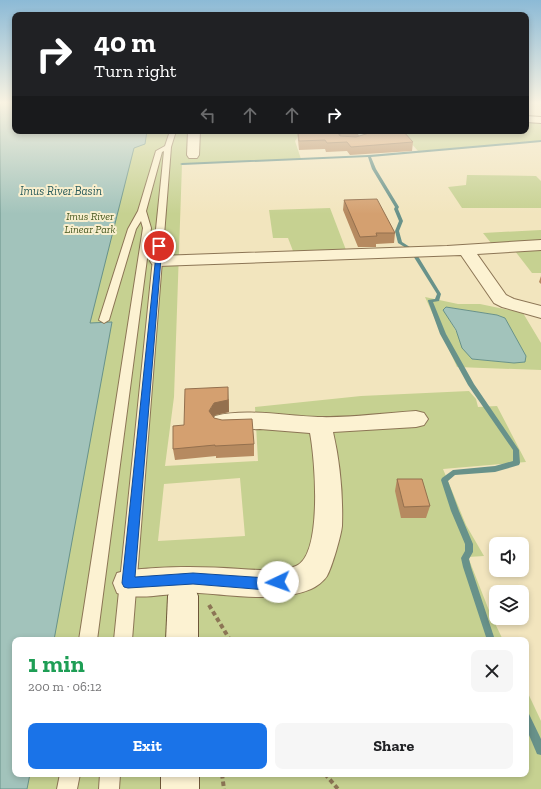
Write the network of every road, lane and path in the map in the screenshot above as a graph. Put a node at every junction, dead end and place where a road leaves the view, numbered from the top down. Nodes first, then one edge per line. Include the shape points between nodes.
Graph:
1 (170, 140) edge
2 (194, 140) edge
3 (365, 140) edge
4 (347, 143) edge
5 (168, 148) junction
6 (193, 156) dead end
7 (142, 211) junction
8 (541, 245) edge
9 (466, 250) junction
10 (158, 261) junction
11 (541, 312) edge
12 (104, 320) dead end
13 (416, 420) dead end
14 (223, 422) edge
15 (320, 426) junction
16 (128, 583) junction
17 (188, 588) junction
18 (88, 637) edge
19 (122, 637) edge
20 (182, 637) edge
21 (228, 637) edge
22 (70, 777) edge
23 (110, 777) edge
24 (180, 777) edge
25 (222, 777) edge
26 (328, 777) edge
27 (68, 789) edge
28 (109, 789) edge
29 (180, 789) edge
30 (224, 789) edge
31 (338, 789) edge

1 - 5 lane
2 - 6 street
3 - 4 lane
5 - 7 lane via 159,151
5 - 10 lane
7 - 12 lane via 132,229
7 - 18 lane via 147,228
8 - 9 street
9 - 10 street
9 - 11 street via 500,299
10 - 16 lane
13 - 15 street
14 - 15 street via 260,421
15 - 17 street via 328,491 328,528 316,568 302,580
16 - 17 street
16 - 19 lane
17 - 20 street
17 - 21 path
22 - 27 lane
23 - 28 lane
24 - 29 street
25 - 30 path
26 - 31 path

